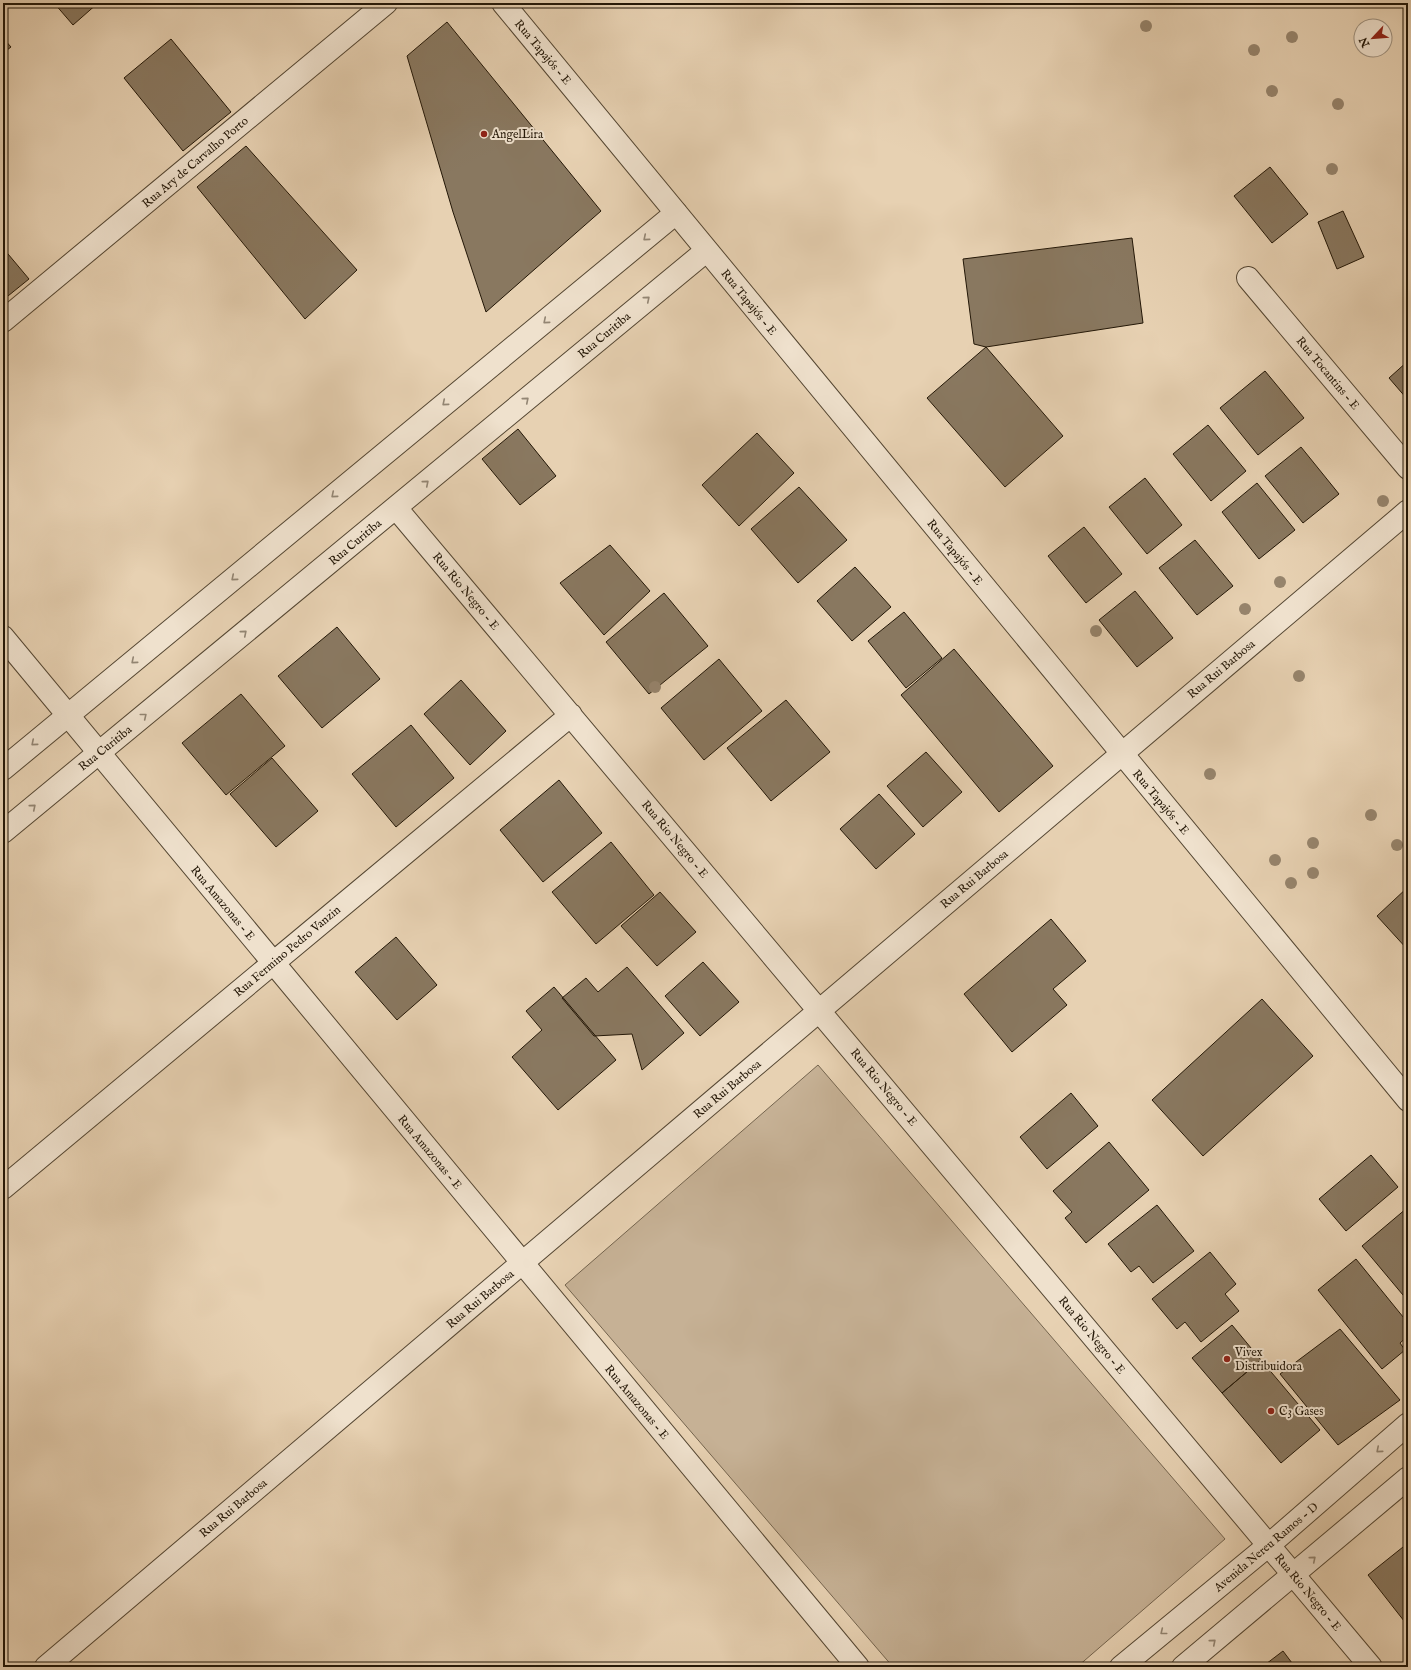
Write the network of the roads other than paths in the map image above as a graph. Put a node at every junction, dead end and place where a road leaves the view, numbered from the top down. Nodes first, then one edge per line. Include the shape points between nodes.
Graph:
1 (386, 3) edge
2 (503, 3) edge
3 (676, 213) junction
4 (706, 250) junction
5 (1248, 278) dead end
6 (3, 321) edge
7 (1408, 468) edge
8 (396, 508) junction
9 (1408, 511) edge
10 (3, 638) edge
11 (68, 715) junction
12 (571, 715) junction
13 (99, 753) junction
14 (1121, 754) junction
15 (3, 769) edge
16 (3, 832) edge
17 (273, 963) junction
18 (819, 1011) junction
19 (1408, 1100) edge
20 (3, 1188) edge
21 (522, 1263) junction
22 (1408, 1424) edge
23 (1408, 1478) edge
24 (1269, 1545) junction
25 (1294, 1575) junction
26 (46, 1667) edge
27 (858, 1667) edge
28 (1121, 1667) edge
29 (1183, 1667) edge
30 (1371, 1667) edge

1 - 6 street, Rua Ary de Carvalho Porto
2 - 3 street, Rua Tapajós - E
3 - 4 street, Rua Tapajós - E
3 -> 11 street
8 -> 4 street, Rua Curitiba
4 - 14 street, Rua Tapajós - E
5 - 7 street, Rua Tocantins - E
8 - 12 street, Rua Rio Negro - E
13 -> 8 street, Rua Curitiba
9 - 14 street, Rua Rui Barbosa
10 - 11 street, Rua Amazonas - E
11 - 13 street, Rua Amazonas - E
11 -> 15 street
12 - 17 street, Rua Fermino Pedro Vanzin
12 - 18 street, Rua Rio Negro - E
16 -> 13 street, Rua Curitiba
13 - 17 street, Rua Amazonas - E
14 - 18 street, Rua Rui Barbosa
14 - 19 street, Rua Tapajós - E
17 - 20 street, Rua Fermino Pedro Vanzin
17 - 21 street, Rua Amazonas - E
18 - 21 street, Rua Rui Barbosa
18 - 24 street, Rua Rio Negro - E
21 - 26 street, Rua Rui Barbosa
21 - 27 street, Rua Amazonas - E
22 -> 24 street, Avenida Nereu Ramos - D
25 -> 23 street
24 - 25 street, Rua Rio Negro - E
24 -> 28 street, Avenida Nereu Ramos - D
29 -> 25 street
25 - 30 street, Rua Rio Negro - E

